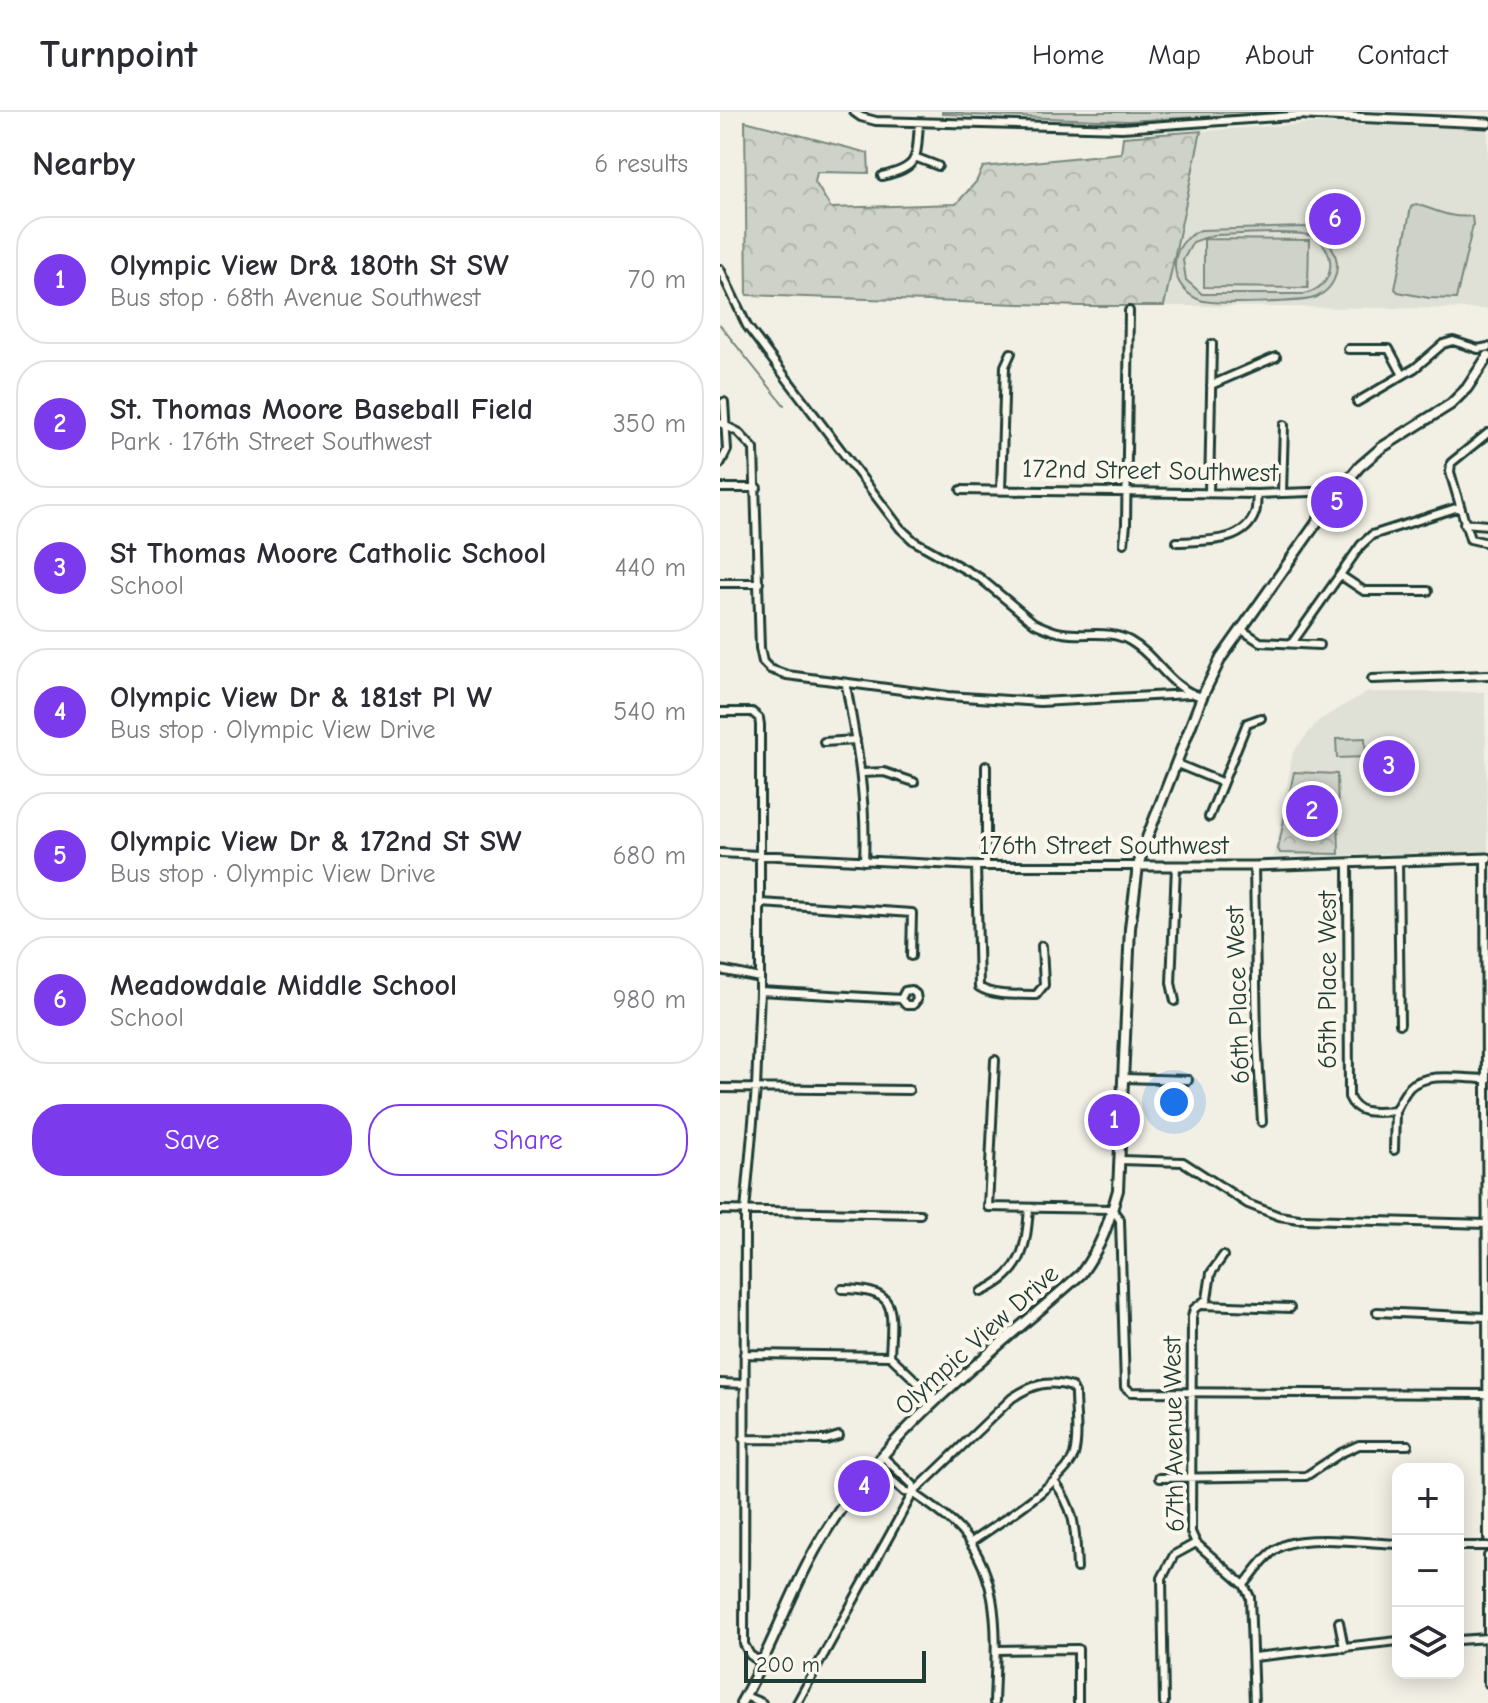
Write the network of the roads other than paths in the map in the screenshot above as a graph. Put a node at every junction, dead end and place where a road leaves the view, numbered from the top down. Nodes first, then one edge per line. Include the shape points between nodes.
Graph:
1 (854, 112) edge
2 (1306, 113) edge
3 (919, 123) junction
4 (1488, 123) edge
5 (917, 158) junction
6 (938, 166) dead end
7 (882, 176) dead end
8 (721, 273) edge
9 (1129, 311) dead end
10 (1212, 344) dead end
11 (1488, 347) edge
12 (1348, 349) dead end
13 (1011, 353) dead end
14 (1488, 356) edge
15 (1276, 357) dead end
16 (1403, 375) junction
17 (1211, 385) junction
18 (724, 402) dead end
19 (1357, 402) dead end
20 (722, 423) edge
21 (1284, 425) dead end
22 (1488, 433) edge
23 (720, 464) edge
24 (720, 488) edge
25 (757, 488) junction
26 (961, 490) dead end
27 (1001, 490) junction
28 (1339, 491) junction
29 (1125, 492) junction
30 (1209, 493) junction
31 (1282, 493) junction
32 (1257, 494) junction
33 (1459, 507) junction
34 (1464, 523) junction
35 (1488, 525) edge
36 (1177, 542) dead end
37 (1124, 543) dead end
38 (1488, 543) edge
39 (1340, 575) junction
40 (720, 583) edge
41 (759, 583) junction
42 (1428, 591) dead end
43 (1242, 630) junction
44 (1292, 643) junction
45 (1319, 645) dead end
46 (1488, 675) edge
47 (1372, 679) dead end
48 (846, 685) junction
49 (1189, 694) junction
50 (1202, 697) junction
51 (720, 712) edge
52 (1261, 718) dead end
53 (856, 740) junction
54 (824, 742) dead end
55 (1177, 764) junction
56 (986, 766) dead end
57 (862, 773) junction
58 (914, 782) dead end
59 (1221, 782) junction
60 (1209, 817) dead end
61 (720, 853) edge
62 (760, 855) junction
63 (1487, 858) edge
64 (864, 861) junction
65 (1398, 861) junction
66 (1348, 863) junction
67 (976, 866) junction
68 (986, 866) junction
69 (1138, 866) junction
70 (1176, 866) junction
71 (1254, 866) junction
72 (761, 903) junction
73 (1042, 946) dead end
74 (911, 956) dead end
75 (720, 970) edge
76 (760, 978) junction
77 (760, 991) junction
78 (901, 999) dead end
79 (1175, 1001) dead end
80 (1487, 1005) edge
81 (1400, 1024) dead end
82 (995, 1060) dead end
83 (1124, 1078) junction
84 (1487, 1079) edge
85 (1188, 1080) dead end
86 (720, 1088) edge
87 (756, 1088) junction
88 (909, 1090) dead end
89 (1395, 1111) junction
90 (1262, 1122) dead end
91 (1394, 1150) dead end
92 (1120, 1160) junction
93 (1029, 1208) junction
94 (1112, 1209) junction
95 (720, 1210) edge
96 (745, 1211) junction
97 (920, 1214) dead end
98 (1488, 1224) edge
99 (1223, 1256) dead end
100 (842, 1289) dead end
101 (981, 1292) dead end
102 (1201, 1305) junction
103 (1290, 1308) dead end
104 (1377, 1312) dead end
105 (1486, 1317) edge
106 (744, 1354) junction
107 (890, 1356) junction
108 (720, 1383) edge
109 (744, 1384) junction
110 (1191, 1391) junction
111 (1488, 1395) edge
112 (935, 1399) junction
113 (1488, 1415) edge
114 (839, 1436) dead end
115 (743, 1439) junction
116 (1408, 1445) dead end
117 (882, 1456) junction
118 (875, 1465) junction
119 (1159, 1478) dead end
120 (1190, 1479) junction
121 (1054, 1481) junction
122 (913, 1493) junction
123 (1488, 1507) edge
124 (1488, 1538) edge
125 (970, 1543) junction
126 (1196, 1543) junction
127 (1392, 1544) edge
128 (1464, 1546) edge
129 (1488, 1546) edge
130 (1488, 1556) edge
131 (1077, 1568) dead end
132 (1244, 1585) junction
133 (1339, 1622) dead end
134 (1488, 1638) edge
135 (1464, 1640) edge
136 (1392, 1642) edge
137 (1344, 1648) junction
138 (996, 1650) junction
139 (1254, 1657) junction
140 (760, 1662) junction
141 (1488, 1683) edge
142 (743, 1699) edge
143 (762, 1703) edge
144 (797, 1703) edge
145 (994, 1703) edge
146 (1078, 1703) edge
147 (1164, 1703) edge
148 (1254, 1703) edge

1 - 3 street via 876,121
2 - 3 street via 1122,128
2 - 4 street
3 - 5 street
5 - 6 street
5 - 7 street via 904,171
8 - 49 street via 747,326 914,541 980,578 1044,628 1063,634 1108,634 1132,642
9 - 29 street
10 - 17 street
11 - 16 street via 1443,344
12 - 16 street via 1389,349
13 - 27 street via 1005,366
14 - 28 main road via 1451,404 1381,448
15 - 17 street
16 - 19 street
17 - 30 street
18 - 20 street
20 - 23 street via 727,450
20 - 25 street via 754,449
21 - 31 street
22 - 33 street via 1451,463
24 - 25 street
25 - 41 street
26 - 27 street, 172nd Street Southwest
27 - 29 street, 172nd Street Southwest
28 - 31 street, 172nd Street Southwest
28 - 43 main road
29 - 30 street, 172nd Street Southwest
29 - 37 street
30 - 32 street, 172nd Street Southwest
31 - 32 street, 172nd Street Southwest
32 - 36 street via 1255,513 1236,535
33 - 34 street
33 - 39 street via 1372,535
34 - 35 street
34 - 38 street via 1470,539
39 - 42 street via 1364,591
39 - 44 street
40 - 41 street
41 - 48 street via 763,662 787,675
43 - 44 street via 1260,642
43 - 50 main road
44 - 45 street
46 - 47 street
48 - 49 street via 1040,702
48 - 53 street
49 - 50 street
50 - 55 main road
51 - 62 street via 752,712 759,718
52 - 59 street via 1247,723
53 - 54 street
53 - 57 street
55 - 59 street
55 - 69 main road
56 - 68 street
57 - 58 street via 884,772
57 - 64 street
59 - 60 street
61 - 62 street, 176th Street Southwest
62 - 64 street, 176th Street Southwest
62 - 72 street
63 - 65 street, 176th Street Southwest
63 - 80 street
64 - 67 street, 176th Street Southwest
65 - 66 street, 176th Street Southwest
65 - 81 street
66 - 71 street, 176th Street Southwest
66 - 89 street, 65th Place West via 1349,1097 1363,1112
67 - 68 street, 176th Street Southwest
67 - 73 street via 979,987 1036,995 1044,985
68 - 69 street, 176th Street Southwest
69 - 70 street, 176th Street Southwest
69 - 83 main road, Olympic View Drive
70 - 71 street, 176th Street Southwest
70 - 79 street via 1171,983
71 - 90 street, 66th Place West
72 - 74 street via 912,913
72 - 76 street
75 - 76 street
76 - 77 street
77 - 78 street
77 - 87 street
80 - 84 street
82 - 93 street via 988,1207
83 - 85 street
83 - 92 main road, Olympic View Drive
84 - 89 street via 1431,1078 1416,1083
84 - 98 street
86 - 87 street
87 - 88 street
87 - 96 street
89 - 91 street
92 - 94 main road, Olympic View Drive
92 - 98 street via 1183,1162 1248,1204 1279,1216
93 - 94 street
93 - 101 street via 1021,1256 997,1285
94 - 110 street via 1120,1220 1125,1387 1131,1392
94 - 112 main road, Olympic View Drive via 1108,1230 1081,1274
95 - 96 street
96 - 97 street
96 - 106 street
98 - 105 street
99 - 102 street, 67th Avenue West
100 - 107 street via 884,1296 889,1304
102 - 103 street
102 - 110 street, 67th Avenue West via 1192,1317
104 - 105 street
105 - 111 street
106 - 107 street
106 - 109 street
107 - 112 street
108 - 109 street
109 - 115 street
110 - 111 street
110 - 120 street, 67th Avenue West
111 - 113 street
112 - 117 main road, Olympic View Drive
113 - 123 street
114 - 115 street
115 - 140 street via 744,1644
116 - 120 street via 1359,1445 1306,1476
117 - 118 main road, Olympic View Drive
117 - 122 street via 913,1485
118 - 122 street
118 - 140 main road, Olympic View Drive via 827,1529
119 - 120 street
120 - 126 street, 67th Avenue West
121 - 122 street via 1075,1452 1075,1393 1060,1383 1043,1383 1012,1398
121 - 125 street
121 - 131 street via 1069,1501
122 - 125 street
122 - 144 street
123 - 124 street
125 - 138 street via 993,1595
126 - 132 street
126 - 147 street, 67th Avenue West via 1174,1555 1162,1578
127 - 132 street via 1301,1541 1282,1546
128 - 129 street
130 - 134 street
132 - 139 street via 1250,1597
133 - 137 street
134 - 135 street
134 - 141 street
136 - 137 street
137 - 139 street
138 - 145 street
138 - 146 street via 1078,1649
139 - 148 street
140 - 142 main road, Olympic View Drive
142 - 143 street

